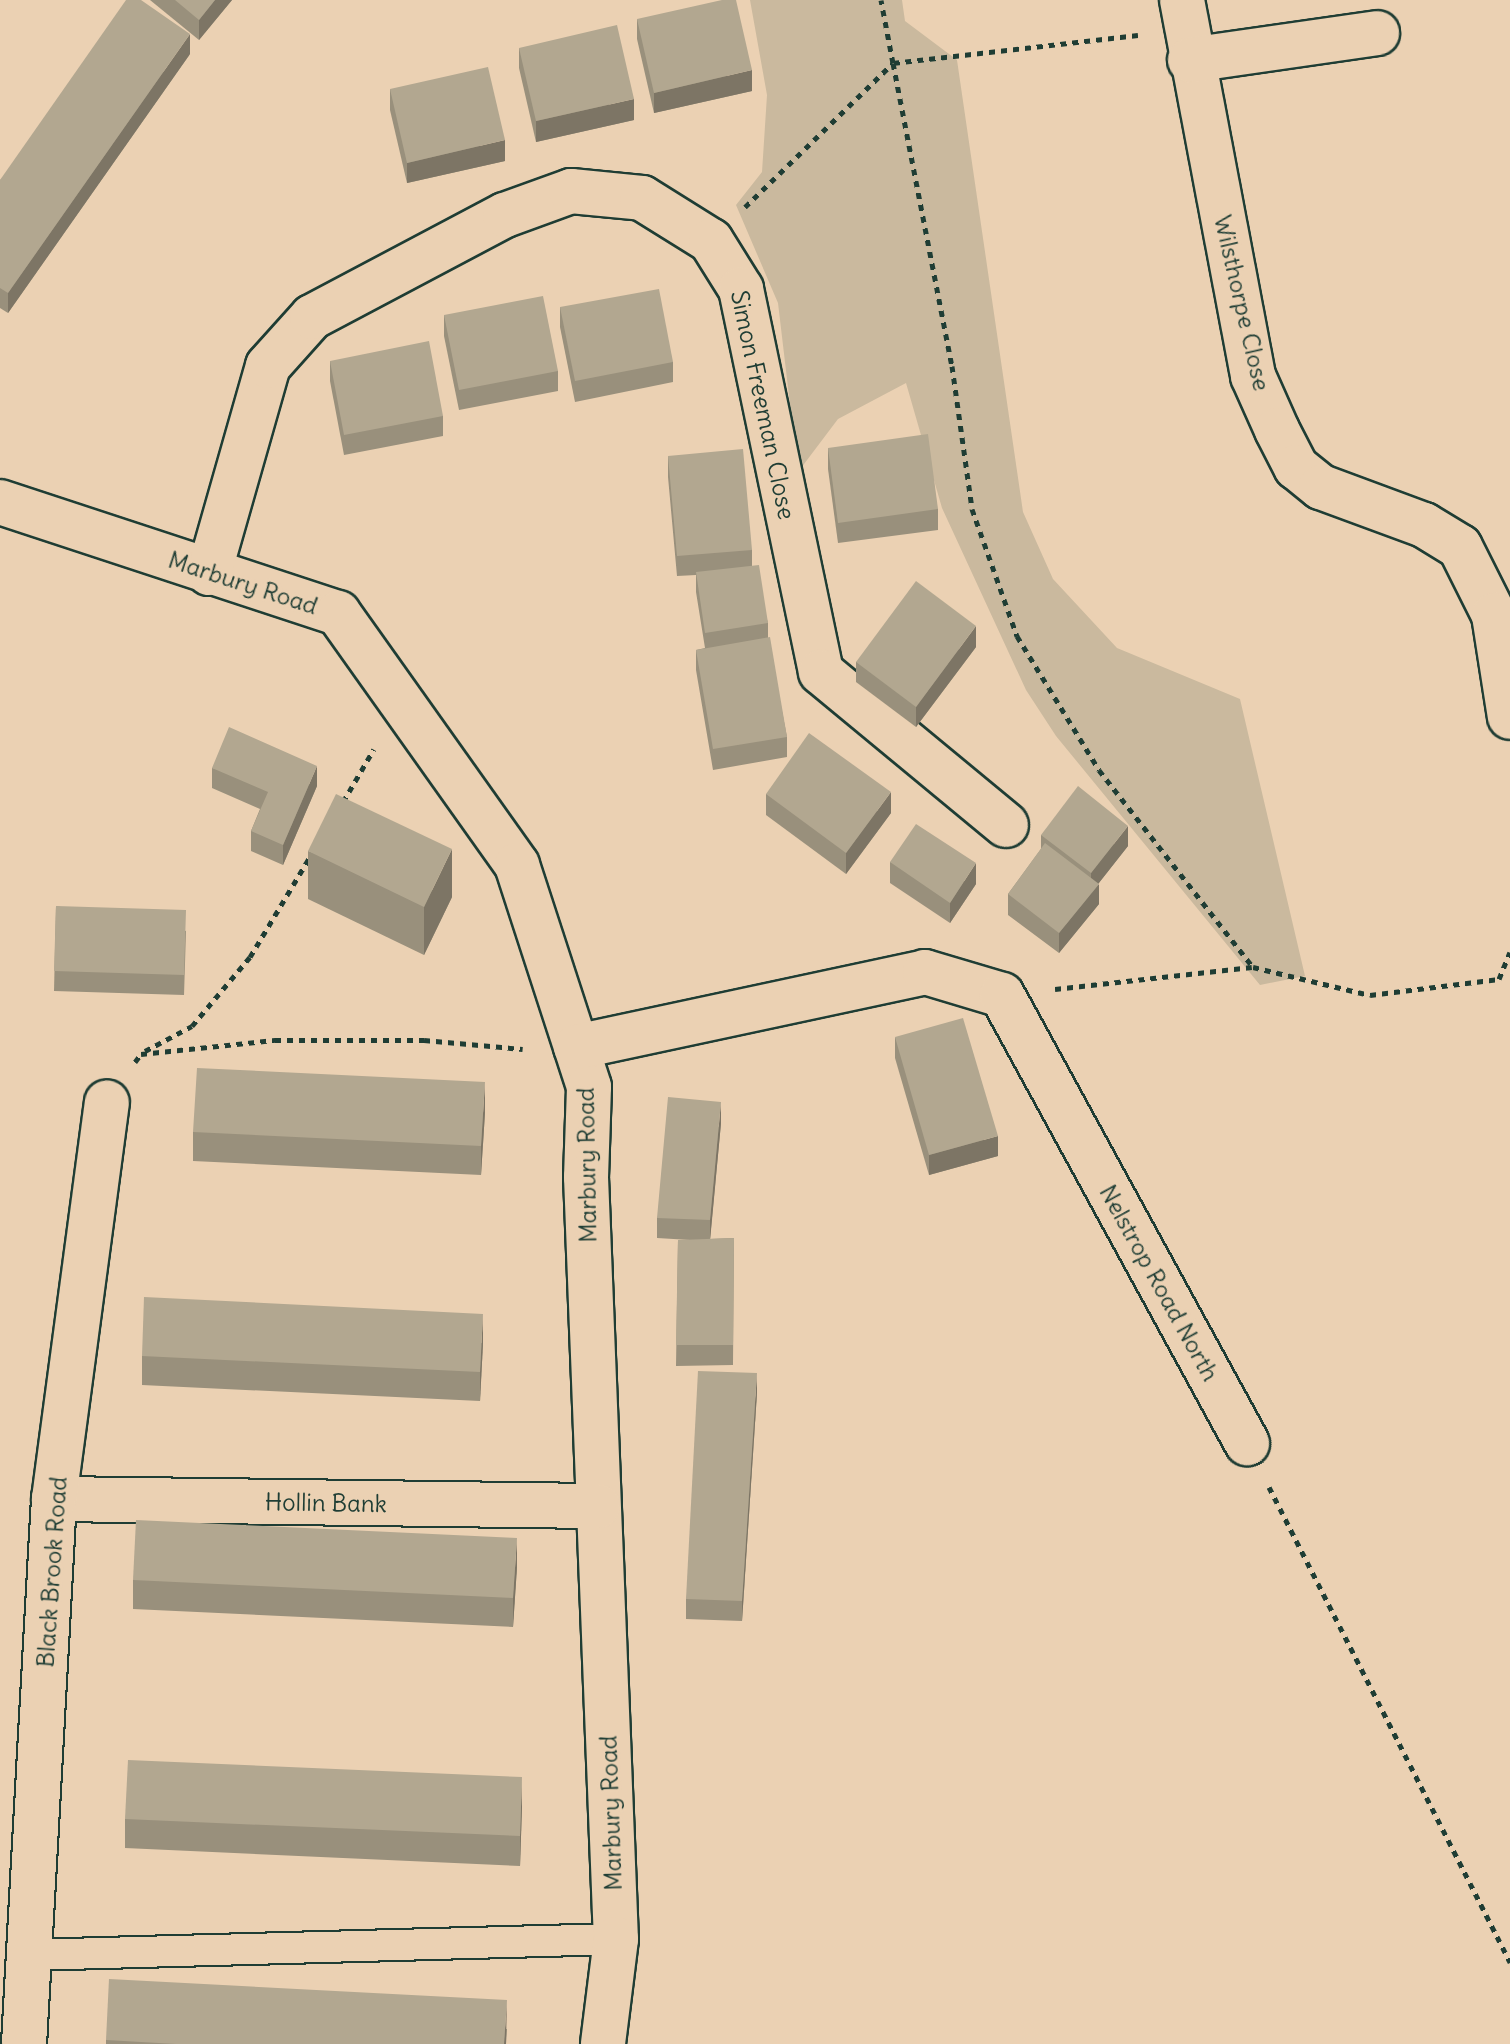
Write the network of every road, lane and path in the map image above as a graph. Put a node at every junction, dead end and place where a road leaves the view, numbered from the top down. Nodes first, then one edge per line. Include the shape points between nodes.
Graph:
1 (881, 0) edge
2 (1182, 0) edge
3 (1377, 33) dead end
4 (1190, 60) junction
5 (893, 63) junction
6 (711, 241) junction
7 (0, 502) edge
8 (209, 573) junction
9 (401, 703) junction
10 (1510, 717) edge
11 (338, 810) edge
12 (1006, 825) dead end
13 (314, 850) edge
14 (1510, 952) edge
15 (1253, 967) junction
16 (1002, 995) junction
17 (576, 1047) junction
18 (141, 1054) junction
19 (107, 1103) joint
20 (1247, 1443) joint
21 (54, 1499) junction
22 (598, 1506) junction
23 (616, 1939) junction
24 (29, 1955) junction
25 (1510, 1962) edge
26 (24, 2044) edge
27 (603, 2044) edge

1 - 5 path
2 - 4 street, Wilsthorpe Close
3 - 4 street
4 - 5 path via 1138,35
4 - 10 street, Wilsthorpe Close via 1253,376 1277,430 1296,467 1321,487 1424,525 1460,547 1494,615
5 - 6 path
5 - 15 path via 952,366 972,509 1017,636 1099,770
6 - 8 street, Simon Freeman Close via 642,198 571,191 505,215 312,317 268,366
6 - 12 street, Simon Freeman Close via 741,289 821,672
7 - 8 street, Marbury Road
8 - 9 street, Marbury Road via 338,613
9 - 11 path
9 - 17 street, Marbury Road via 517,865
13 - 18 path via 250,957 192,1026
14 - 15 path via 1499,979 1370,995
15 - 16 path
16 - 17 street via 925,972
16 - 20 street, Nelstrop Road North
17 - 18 path via 558,1053 424,1040 275,1040
17 - 22 street, Marbury Road via 589,1087 586,1177
18 - 19 path
19 - 21 street, Black Brook Road
20 - 25 path
21 - 22 street, Hollin Bank
21 - 24 street, Black Brook Road
22 - 23 street, Marbury Road
23 - 24 lane
23 - 27 street, Marbury Road
24 - 26 street, Black Brook Road

